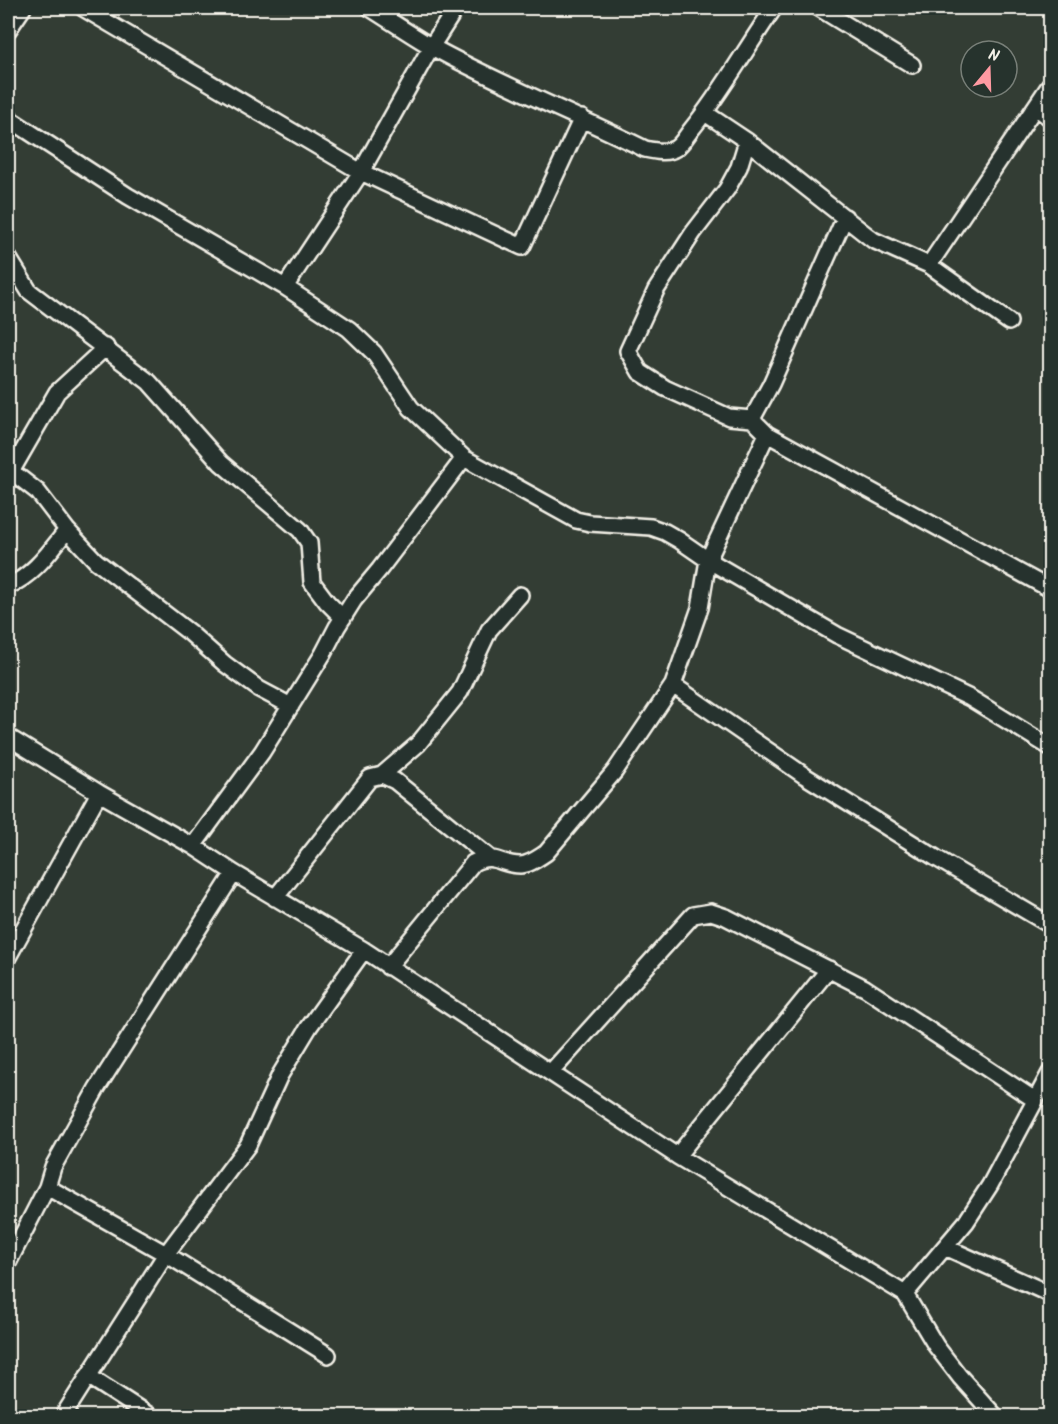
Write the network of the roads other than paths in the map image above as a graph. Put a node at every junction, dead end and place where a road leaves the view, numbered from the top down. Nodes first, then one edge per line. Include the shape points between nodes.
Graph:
1 (23, 8) edge
2 (83, 8) edge
3 (370, 8) edge
4 (456, 8) edge
5 (774, 8) edge
6 (819, 8) edge
7 (8, 30) edge
8 (431, 46) junction
9 (912, 65) dead end
10 (1050, 85) edge
11 (1036, 107) junction
12 (705, 113) junction
13 (8, 118) edge
14 (582, 118) junction
15 (1050, 118) edge
16 (747, 141) junction
17 (361, 172) junction
18 (845, 217) junction
19 (8, 257) edge
20 (929, 265) junction
21 (285, 287) junction
22 (1009, 322) dead end
23 (106, 347) junction
24 (752, 419) junction
25 (767, 434) junction
26 (464, 458) junction
27 (9, 474) edge
28 (67, 530) junction
29 (708, 560) junction
30 (8, 586) edge
31 (1050, 589) edge
32 (520, 595) dead end
33 (343, 618) junction
34 (673, 685) junction
35 (291, 706) junction
36 (8, 738) edge
37 (1050, 747) edge
38 (382, 775) junction
39 (99, 793) junction
40 (193, 846) junction
41 (490, 858) junction
42 (234, 873) junction
43 (275, 898) junction
44 (1050, 925) edge
45 (363, 950) junction
46 (8, 957) edge
47 (388, 967) junction
48 (830, 969) junction
49 (551, 1071) junction
50 (1050, 1073) edge
51 (1035, 1100) junction
52 (677, 1156) junction
53 (47, 1187) junction
54 (945, 1247) junction
55 (166, 1254) junction
56 (8, 1263) edge
57 (905, 1294) junction
58 (1050, 1294) edge
59 (328, 1355) dead end
60 (88, 1376) junction
61 (63, 1416) edge
62 (150, 1416) edge
63 (995, 1416) edge

1 - 7 street
2 - 17 street
3 - 8 street
4 - 8 street
5 - 12 street
6 - 9 street
8 - 14 street
8 - 17 street
10 - 11 street
11 - 15 street
11 - 20 street
12 - 14 street via 676,148 655,152
12 - 16 street
13 - 21 street via 128,196
14 - 17 street via 522,246
16 - 18 street
16 - 24 street via 731,182 656,290 628,351 640,372 665,388 729,417
17 - 21 street
18 - 20 street via 873,240
18 - 24 street
19 - 23 street via 29,291
20 - 22 street
21 - 26 street via 362,340 411,408
23 - 27 street via 57,392
23 - 33 street via 149,382 221,464 300,530 309,543 312,582
24 - 25 street
25 - 29 street
25 - 31 street
26 - 29 street via 576,520 651,527
26 - 33 street
27 - 28 street via 38,492
28 - 30 street via 21,580
28 - 35 street via 96,561 225,664
29 - 34 street via 700,608
29 - 37 street via 837,635 970,698
32 - 38 street via 489,630 460,692 418,744
33 - 35 street
34 - 41 street via 615,771 546,853 520,865
34 - 44 street via 805,776
35 - 40 street
36 - 39 street
38 - 41 street via 395,781
38 - 43 street via 370,778
39 - 40 street
39 - 46 street
40 - 42 street
41 - 47 street via 473,863
42 - 43 street
42 - 53 street via 97,1088 53,1167
43 - 45 street
45 - 47 street
45 - 55 street via 280,1075 248,1144
47 - 49 street
48 - 49 street via 726,917 711,912 693,915
48 - 51 street via 865,987
48 - 52 street
49 - 52 street
50 - 51 street
51 - 54 street via 990,1185
52 - 57 street
53 - 55 street
53 - 56 street
54 - 57 street
54 - 58 street
55 - 59 street
55 - 60 street
57 - 63 street via 936,1346
60 - 61 street
60 - 62 street

